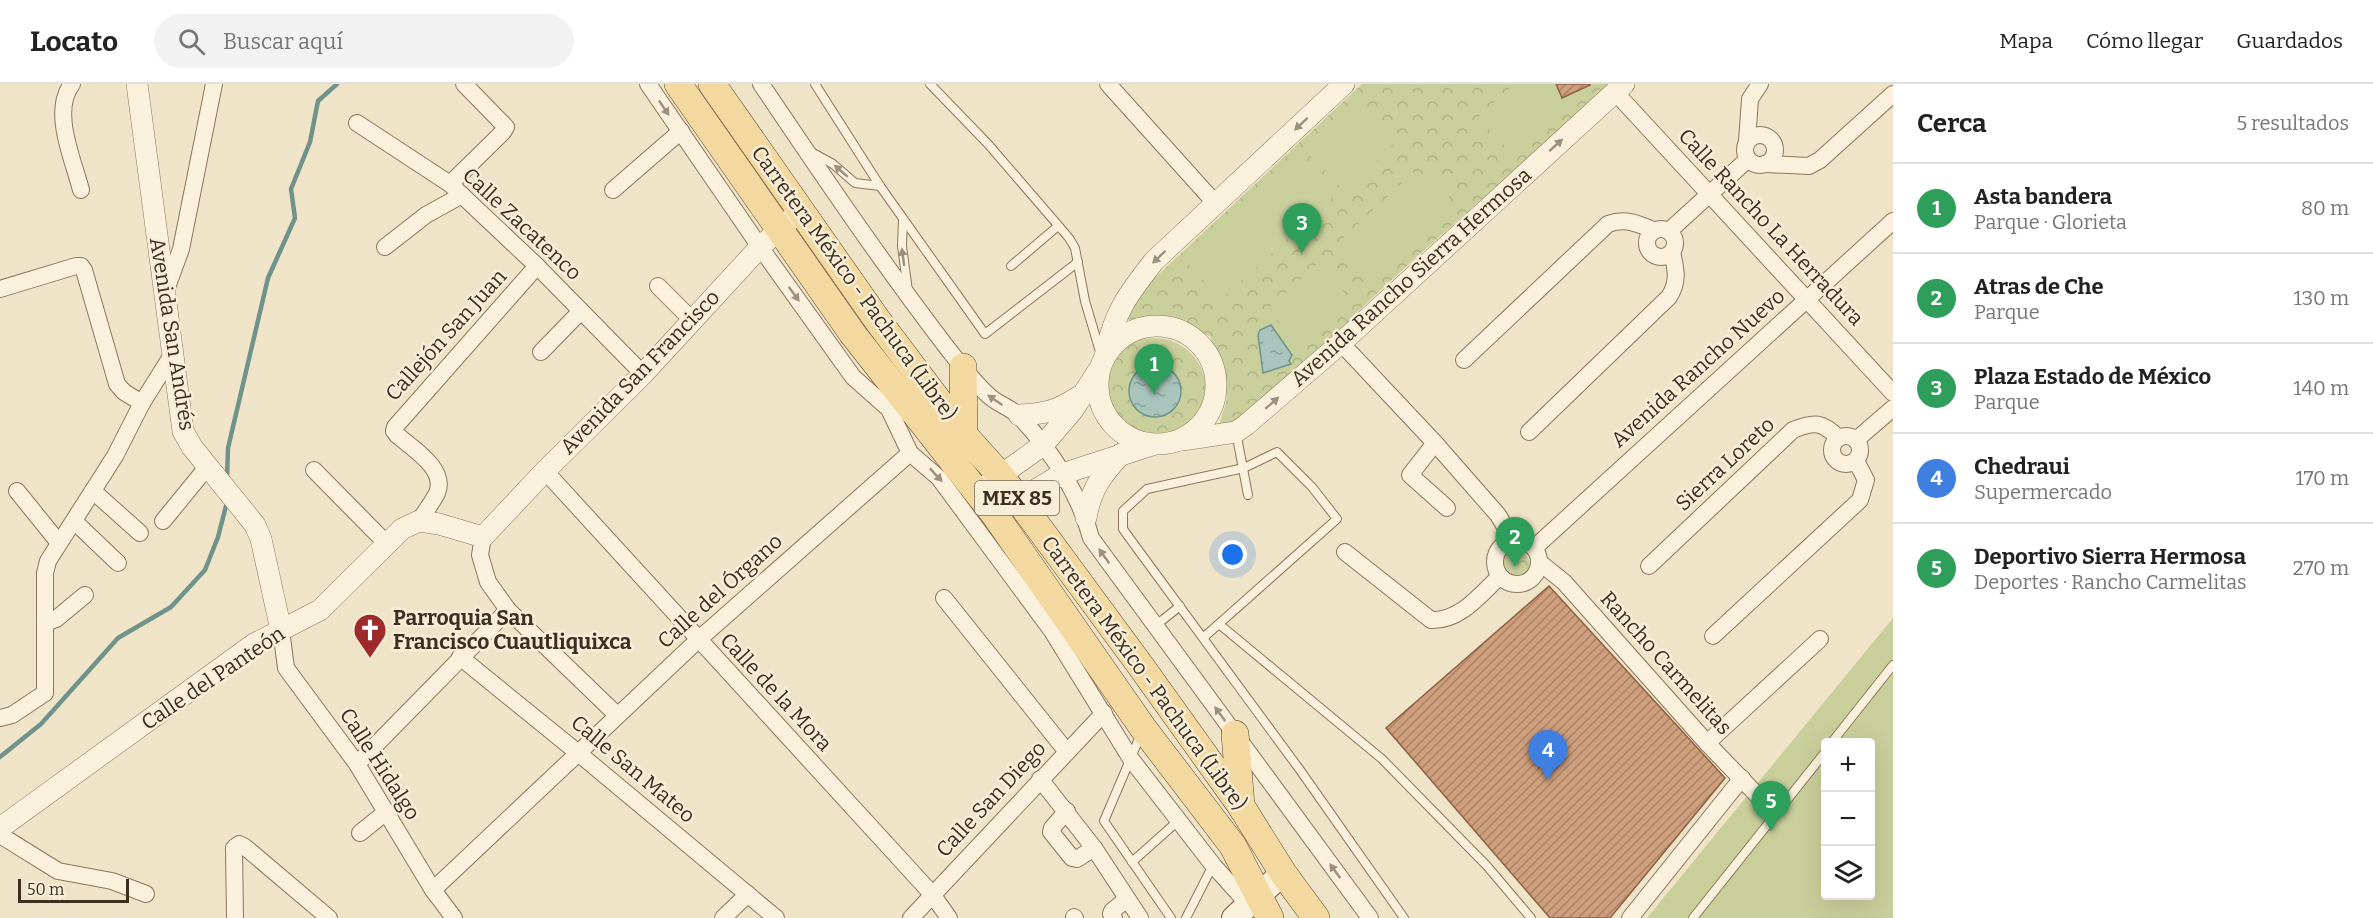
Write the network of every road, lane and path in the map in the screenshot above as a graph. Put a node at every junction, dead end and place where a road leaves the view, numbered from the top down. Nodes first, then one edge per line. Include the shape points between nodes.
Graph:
1 (72, 84) edge
2 (137, 84) edge
3 (214, 84) edge
4 (464, 84) edge
5 (648, 84) edge
6 (678, 84) edge
7 (689, 84) edge
8 (702, 84) edge
9 (712, 84) edge
10 (760, 84) edge
11 (815, 84) edge
12 (930, 84) edge
13 (1108, 84) edge
14 (1344, 84) edge
15 (1760, 84) edge
16 (1620, 88) edge
17 (1893, 94) edge
18 (357, 123) dead end
19 (681, 132) junction
20 (1747, 141) junction
21 (804, 148) junction
22 (1748, 160) junction
23 (1765, 164) junction
24 (880, 186) junction
25 (81, 190) dead end
26 (456, 190) junction
27 (613, 190) dead end
28 (1710, 194) junction
29 (1216, 204) junction
30 (790, 220) junction
31 (903, 220) junction
32 (1893, 221) edge
33 (1058, 226) junction
34 (1661, 230) junction
35 (385, 247) dead end
36 (760, 247) junction
37 (1672, 252) junction
38 (1078, 262) junction
39 (537, 266) junction
40 (1011, 266) dead end
41 (658, 286) dead end
42 (0, 289) edge
43 (165, 293) junction
44 (909, 294) junction
45 (1807, 299) junction
46 (581, 311) junction
47 (692, 319) junction
48 (872, 330) dead end
49 (1341, 342) junction
50 (541, 352) dead end
51 (172, 355) junction
52 (893, 356) dead end
53 (1464, 360) dead end
54 (1103, 361) junction
55 (963, 367) junction
56 (643, 374) junction
57 (1893, 393) edge
58 (1084, 394) junction
59 (142, 403) junction
60 (895, 404) junction
61 (1893, 408) edge
62 (1019, 415) junction
63 (1236, 432) junction
64 (1529, 432) dead end
65 (1839, 438) junction
66 (1182, 440) junction
67 (1856, 440) junction
68 (961, 443) junction
69 (1435, 443) junction
70 (1042, 445) junction
71 (1152, 445) junction
72 (910, 453) junction
73 (1121, 454) junction
74 (1856, 461) junction
75 (1244, 468) junction
76 (314, 470) dead end
77 (545, 471) junction
78 (213, 472) junction
79 (1062, 474) junction
80 (980, 484) junction
81 (93, 490) junction
82 (17, 491) dead end
83 (1248, 495) dead end
84 (1447, 508) dead end
85 (1001, 512) junction
86 (1086, 518) junction
87 (74, 521) junction
88 (163, 521) dead end
89 (419, 521) junction
90 (140, 533) dead end
91 (1019, 533) dead end
92 (483, 537) junction
93 (1514, 540) junction
94 (1026, 542) dead end
95 (60, 543) junction
96 (387, 544) junction
97 (1345, 552) dead end
98 (1536, 555) junction
99 (118, 563) dead end
100 (1649, 566) dead end
101 (1499, 577) junction
102 (85, 596) dead end
103 (944, 598) dead end
104 (1180, 606) junction
105 (508, 610) junction
106 (45, 623) junction
107 (1059, 624) junction
108 (1219, 624) junction
109 (1155, 626) junction
110 (281, 630) junction
111 (1713, 636) dead end
112 (1203, 638) junction
113 (1820, 639) dead end
114 (698, 640) junction
115 (460, 657) junction
116 (1893, 666) edge
117 (1104, 712) junction
118 (617, 715) junction
119 (0, 718) edge
120 (1149, 728) junction
121 (1234, 734) junction
122 (1835, 738) edge
123 (1707, 743) junction
124 (577, 752) junction
125 (1067, 752) junction
126 (1821, 757) edge
127 (1131, 759) junction
128 (357, 764) junction
129 (1742, 778) junction
130 (1040, 779) junction
131 (1758, 796) dead end
132 (1229, 808) junction
133 (1067, 811) junction
134 (386, 812) junction
135 (1179, 820) junction
136 (0, 828) edge
137 (360, 833) dead end
138 (0, 835) edge
139 (1094, 848) junction
140 (1132, 862) junction
141 (1213, 865) junction
142 (433, 890) junction
143 (146, 894) dead end
144 (748, 894) junction
145 (932, 894) junction
146 (1264, 898) edge
147 (1127, 899) junction
148 (1309, 917) edge
149 (235, 918) edge
150 (329, 918) edge
151 (454, 918) edge
152 (723, 918) edge
153 (776, 918) edge
154 (911, 918) edge
155 (949, 918) edge
156 (1114, 918) edge
157 (1140, 918) edge
158 (1171, 918) edge
159 (1186, 918) edge
160 (1370, 918) edge
161 (1404, 918) edge
162 (1531, 918) edge
163 (1630, 918) edge
164 (1693, 918) edge

1 - 25 street via 65,93 62,114
2 - 43 street, Avenida San Andrés
3 - 43 street via 181,249
4 - 26 street via 506,127
5 -> 19 street
6 - 30 main road, Carretera México - Pachuca (Libre) / MEX 85
7 - 30 lane
8 - 30 lane
9 - 30 main road, Carretera México - Pachuca (Libre) / MEX 85
10 - 21 street
11 - 24 lane
12 - 33 lane
13 - 29 street
14 -> 29 street
15 - 20 street via 1750,99
16 - 28 street, Calle Rancho La Herradura
49 -> 16 street, Avenida Rancho Sierra Hermosa
17 - 23 street via 1809,166
18 - 26 street, Calle Zacatenco
19 - 27 street
19 - 36 street
20 - 22 street via 1744,147
20 - 23 street via 1758,134 1770,138 1774,156
24 -> 21 lane via 855,183 833,164
21 - 44 street
22 - 23 street
22 - 28 street
24 - 31 lane
26 - 35 street
26 - 39 street, Calle Zacatenco
28 - 34 street
28 - 45 street, Calle Rancho La Herradura
29 -> 54 street via 1154,261 1128,294 1111,328
30 - 36 street, Avenida San Francisco
30 - 48 lane
30 - 60 main road, Carretera México - Pachuca (Libre) / MEX 85
30 - 68 main road, Carretera México - Pachuca (Libre) / MEX 85 via 878,321
31 - 38 lane via 985,334
44 -> 31 lane via 902,246
32 - 45 street, Avenida Rancho Nuevo
33 - 38 lane via 1075,248
33 - 40 lane
34 - 37 street via 1674,237
34 - 37 street via 1648,235 1647,249 1659,257
34 - 53 street via 1619,220 1608,224
36 - 47 street, Avenida San Francisco
36 -> 60 street via 853,377
37 - 64 street via 1677,274 1669,297
38 - 54 lane
39 - 46 street, Calle Zacatenco
39 - 89 street, Callejón San Juan via 395,427 394,431 435,470 439,480 438,492
41 - 47 street
42 - 59 street via 81,267 117,384
43 - 51 street, Avenida San Andrés
44 - 55 street
45 - 57 street, Calle Rancho La Herradura
45 - 98 street, Avenida Rancho Nuevo
46 - 50 street
46 - 56 street, Calle Zacatenco
47 - 56 street, Avenida San Francisco
63 -> 49 street, Avenida Rancho Sierra Hermosa
49 - 69 street
51 - 59 street
51 - 78 street, Avenida San Andrés via 183,431
52 - 80 lane via 909,370
54 - 58 street
54 - 66 street via 1121,337 1142,327 1165,325 1187,333 1204,348 1214,367 1217,389 1212,410 1200,428
54 - 71 street via 1098,394 1107,419 1127,437
62 -> 55 street via 988,396
55 - 68 main road
56 - 77 street, Avenida San Francisco
58 - 62 street via 1059,409
58 - 70 street
59 - 81 street
60 - 72 street
60 - 80 main road, Carretera México - Pachuca (Libre) / MEX 85
61 - 67 street
62 - 70 street
63 - 66 street
63 - 75 lane
65 - 67 street, Sierra Loreto via 1848,436
65 - 74 street via 1832,449 1837,461
65 - 100 street, Sierra Loreto via 1826,426 1809,423 1793,430
66 - 71 street
67 - 74 street via 1860,454
68 - 80 main road, Carretera México - Pachuca (Libre) / MEX 85
69 - 84 street via 1410,475
69 - 93 street via 1498,515
70 - 79 street
70 - 80 street
71 - 73 street
72 -> 80 street via 939,478
72 - 114 street, Calle del Órgano
73 - 79 street
73 - 86 street via 1101,477 1090,498
74 - 111 street via 1866,480 1860,500
75 - 83 lane
75 - 104 lane via 1147,489 1123,512 1123,529
75 - 108 lane via 1277,452 1337,519
76 - 96 street
77 - 92 street, Avenida San Francisco
77 - 114 street, Calle de la Mora
78 - 88 street
78 - 110 street, Avenida San Andrés via 255,525
79 - 85 street
79 - 86 street
80 - 85 main road, Carretera México - Pachuca (Libre) / MEX 85
80 - 85 street
81 - 87 street
81 - 90 street
82 - 95 street
85 - 91 lane
85 - 107 main road, Carretera México - Pachuca (Libre) / MEX 85
85 - 132 main road, Carretera México - Pachuca (Libre) / MEX 85 via 1064,560
85 - 146 lane via 1223,795
109 -> 86 street via 1091,538
87 - 95 street
87 - 99 street
89 - 92 street
89 - 96 street, Calle del Panteón via 402,529
92 - 105 street via 480,555 488,582
93 - 98 street via 1525,541
93 - 101 street via 1498,550 1495,568
94 - 120 lane
95 - 106 street via 45,573
96 - 110 street, Calle del Panteón via 320,609
97 - 101 street via 1431,620 1444,621 1458,615
98 - 101 street via 1536,573 1529,581 1519,585
98 - 123 street, Rancho Carmelitas
102 - 106 street
103 - 125 street
104 - 109 lane
104 - 112 lane
105 - 115 street
105 - 118 street
106 - 119 street via 45,693 12,715
107 - 117 street
107 - 120 main road, Carretera México - Pachuca (Libre) / MEX 85
108 - 112 lane
108 - 162 lane via 1382,759 1459,836
121 -> 109 street
110 - 128 street, Calle Hidalgo via 286,668
110 - 136 street, Calle del Panteón via 254,644
112 - 161 lane
113 - 123 street
114 - 118 street, Calle del Órgano
114 - 145 street, Calle de la Mora
115 - 124 street, Calle San Mateo
115 - 128 street
116 - 122 lane
117 - 125 street, Calle San Diego
117 - 127 street
118 - 124 street, Calle del Órgano
120 - 127 lane
120 - 146 main road, Carretera México - Pachuca (Libre) / MEX 85 via 1233,846
121 - 132 main road
160 -> 121 street
123 - 129 street, Rancho Carmelitas
124 - 142 street, Calle del Órgano
124 - 144 street, Calle San Mateo
125 - 130 street, Calle San Diego
126 - 164 lane
127 - 135 street
127 - 140 lane via 1104,821
128 - 134 street, Calle Hidalgo
129 - 131 street, Rancho Carmelitas
129 - 163 street
130 - 133 street
130 - 145 street, Calle San Diego
132 - 146 main road, Carretera México - Pachuca (Libre) / MEX 85
133 - 139 street
133 - 139 street via 1051,832 1072,858
134 - 137 street
134 - 142 street, Calle Hidalgo
135 - 140 lane
135 - 141 street
138 - 143 street via 58,871 112,881
139 - 147 street
140 - 158 lane
141 - 146 street
141 - 159 lane
142 - 151 street, Calle Hidalgo
144 - 152 street
144 - 153 street, Calle San Mateo
145 - 154 street, Calle San Diego
145 - 155 street, Calle de la Mora
146 - 148 main road, Carretera México - Pachuca (Libre) / MEX 85
147 - 156 street via 1112,911
147 - 157 street
149 - 150 street via 234,848 239,844

